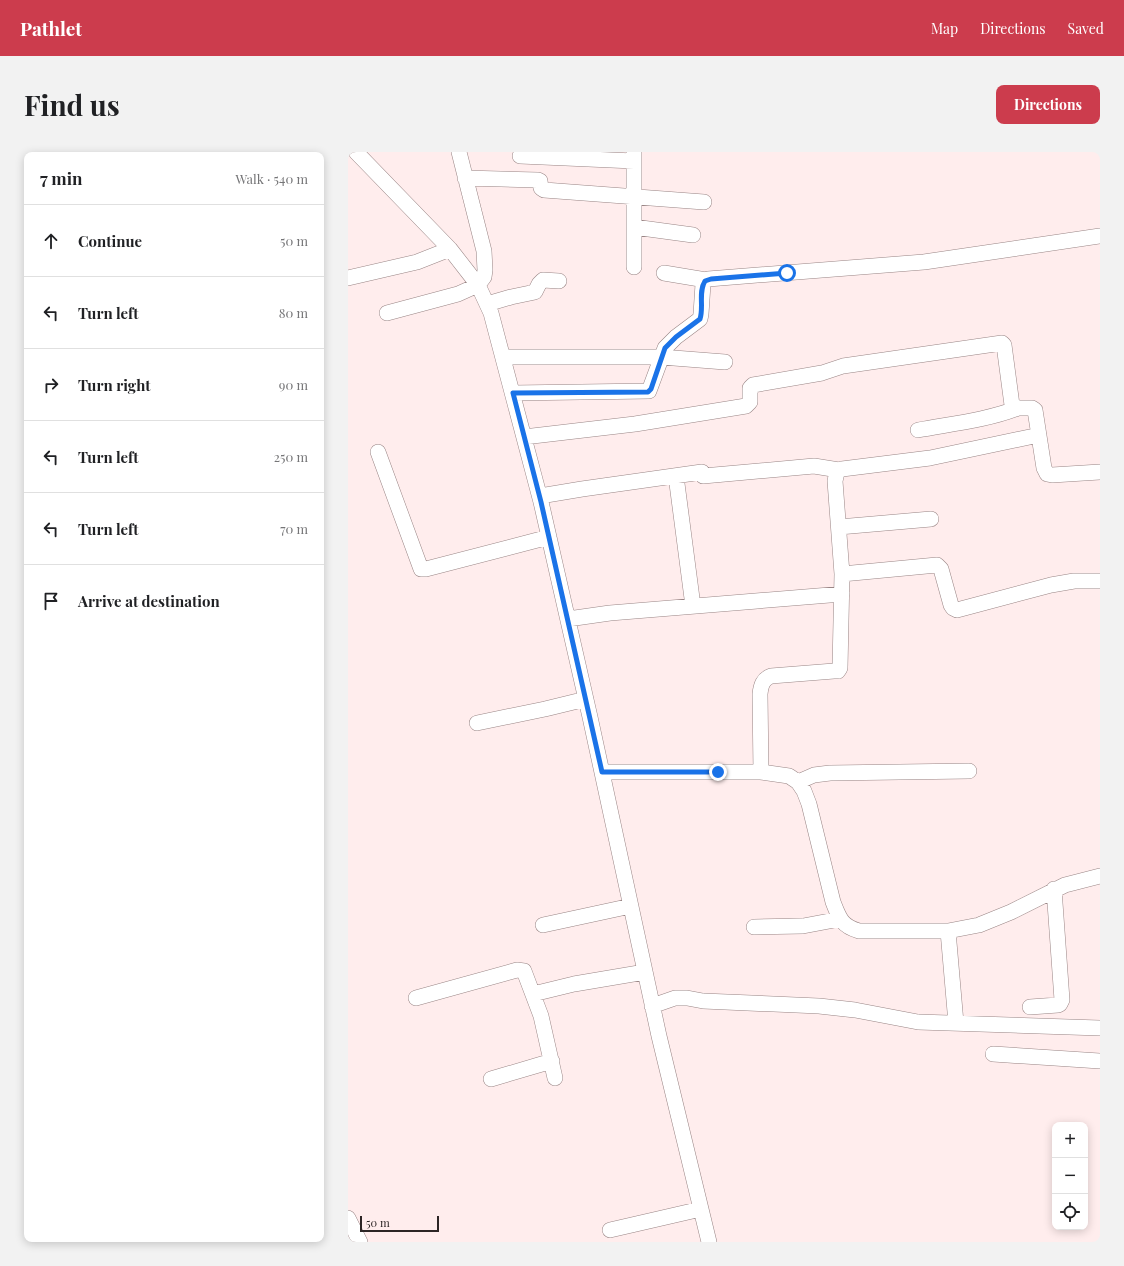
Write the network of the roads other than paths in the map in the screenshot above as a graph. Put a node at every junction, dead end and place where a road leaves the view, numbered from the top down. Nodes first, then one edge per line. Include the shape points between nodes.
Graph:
1 (356, 152) edge
2 (459, 152) edge
3 (520, 156) dead end
4 (634, 157) edge
5 (465, 178) junction
6 (634, 197) junction
7 (704, 202) dead end
8 (634, 227) junction
9 (693, 235) dead end
10 (1100, 236) edge
11 (450, 249) junction
12 (634, 267) dead end
13 (664, 274) dead end
14 (348, 278) edge
15 (706, 280) junction
16 (559, 281) dead end
17 (478, 285) junction
18 (488, 304) junction
19 (387, 313) dead end
20 (503, 357) junction
21 (661, 357) junction
22 (725, 362) dead end
23 (513, 393) junction
24 (1018, 408) junction
25 (918, 430) dead end
26 (1039, 435) junction
27 (524, 437) junction
28 (378, 452) dead end
29 (839, 470) junction
30 (1100, 472) edge
31 (676, 476) junction
32 (540, 496) junction
33 (931, 519) dead end
34 (839, 527) junction
35 (549, 537) junction
36 (842, 574) junction
37 (1100, 581) edge
38 (842, 594) junction
39 (692, 606) junction
40 (568, 619) junction
41 (586, 699) junction
42 (477, 723) dead end
43 (969, 771) dead end
44 (602, 772) junction
45 (761, 772) junction
46 (798, 782) junction
47 (1100, 876) edge
48 (1054, 889) junction
49 (631, 906) junction
50 (840, 919) junction
51 (543, 925) dead end
52 (754, 927) dead end
53 (948, 931) junction
54 (645, 972) junction
55 (533, 994) junction
56 (416, 998) dead end
57 (652, 1006) junction
58 (1030, 1007) dead end
59 (956, 1023) junction
60 (1100, 1028) edge
61 (993, 1054) dead end
62 (552, 1061) junction
63 (1100, 1061) edge
64 (555, 1078) dead end
65 (491, 1079) dead end
66 (701, 1209) junction
67 (348, 1218) edge
68 (610, 1230) dead end
69 (360, 1242) edge
70 (709, 1242) edge

1 - 11 street
2 - 5 street
3 - 4 street
4 - 6 street
5 - 6 street via 539,180 544,190
5 - 17 street via 484,251 484,277
6 - 7 street
6 - 8 street
8 - 9 street
8 - 12 street
10 - 15 street via 924,262
11 - 14 street via 417,262
11 - 17 street
13 - 15 street
15 - 21 street via 703,284 700,319 669,343
16 - 18 street via 541,281 535,292
17 - 18 street
17 - 19 street via 447,298
18 - 20 street
20 - 21 street
20 - 23 street
21 - 22 street
21 - 23 street via 648,392
23 - 27 street
24 - 25 street via 992,416
24 - 26 street via 1034,409
24 - 27 street via 1012,402 1004,345 1000,343 843,366 822,373 753,385 750,388 750,402 746,406 635,424
26 - 29 street via 930,458
26 - 30 street via 1047,474
27 - 32 street
28 - 35 street via 421,569
29 - 31 street via 814,466
29 - 34 street via 835,477
31 - 32 street
31 - 39 street
32 - 35 street
33 - 34 street
34 - 36 street
35 - 40 street
36 - 37 street via 937,565 941,569 951,605 957,610 1051,585 1074,581
36 - 38 street
38 - 39 street
38 - 45 street via 841,665 838,670 771,676 763,682 760,694
39 - 40 street
40 - 41 street
41 - 42 street
41 - 44 street
43 - 46 street via 830,773 814,775
44 - 45 street
44 - 49 street
45 - 46 street via 789,776
46 - 50 street via 809,804 833,902
47 - 48 street
48 - 53 street via 1011,912 979,925
48 - 58 street via 1062,1000 1060,1004
49 - 51 street
49 - 54 street
50 - 52 street via 803,926
50 - 53 street via 851,929 859,931
53 - 59 street
54 - 55 street
54 - 57 street
55 - 56 street via 526,974 520,970
55 - 62 street
57 - 59 street via 675,998 687,998 703,1001 819,1006 855,1010 905,1021
57 - 66 street
59 - 60 street
61 - 63 street
62 - 64 street
62 - 65 street
66 - 68 street
66 - 70 street
67 - 69 street

